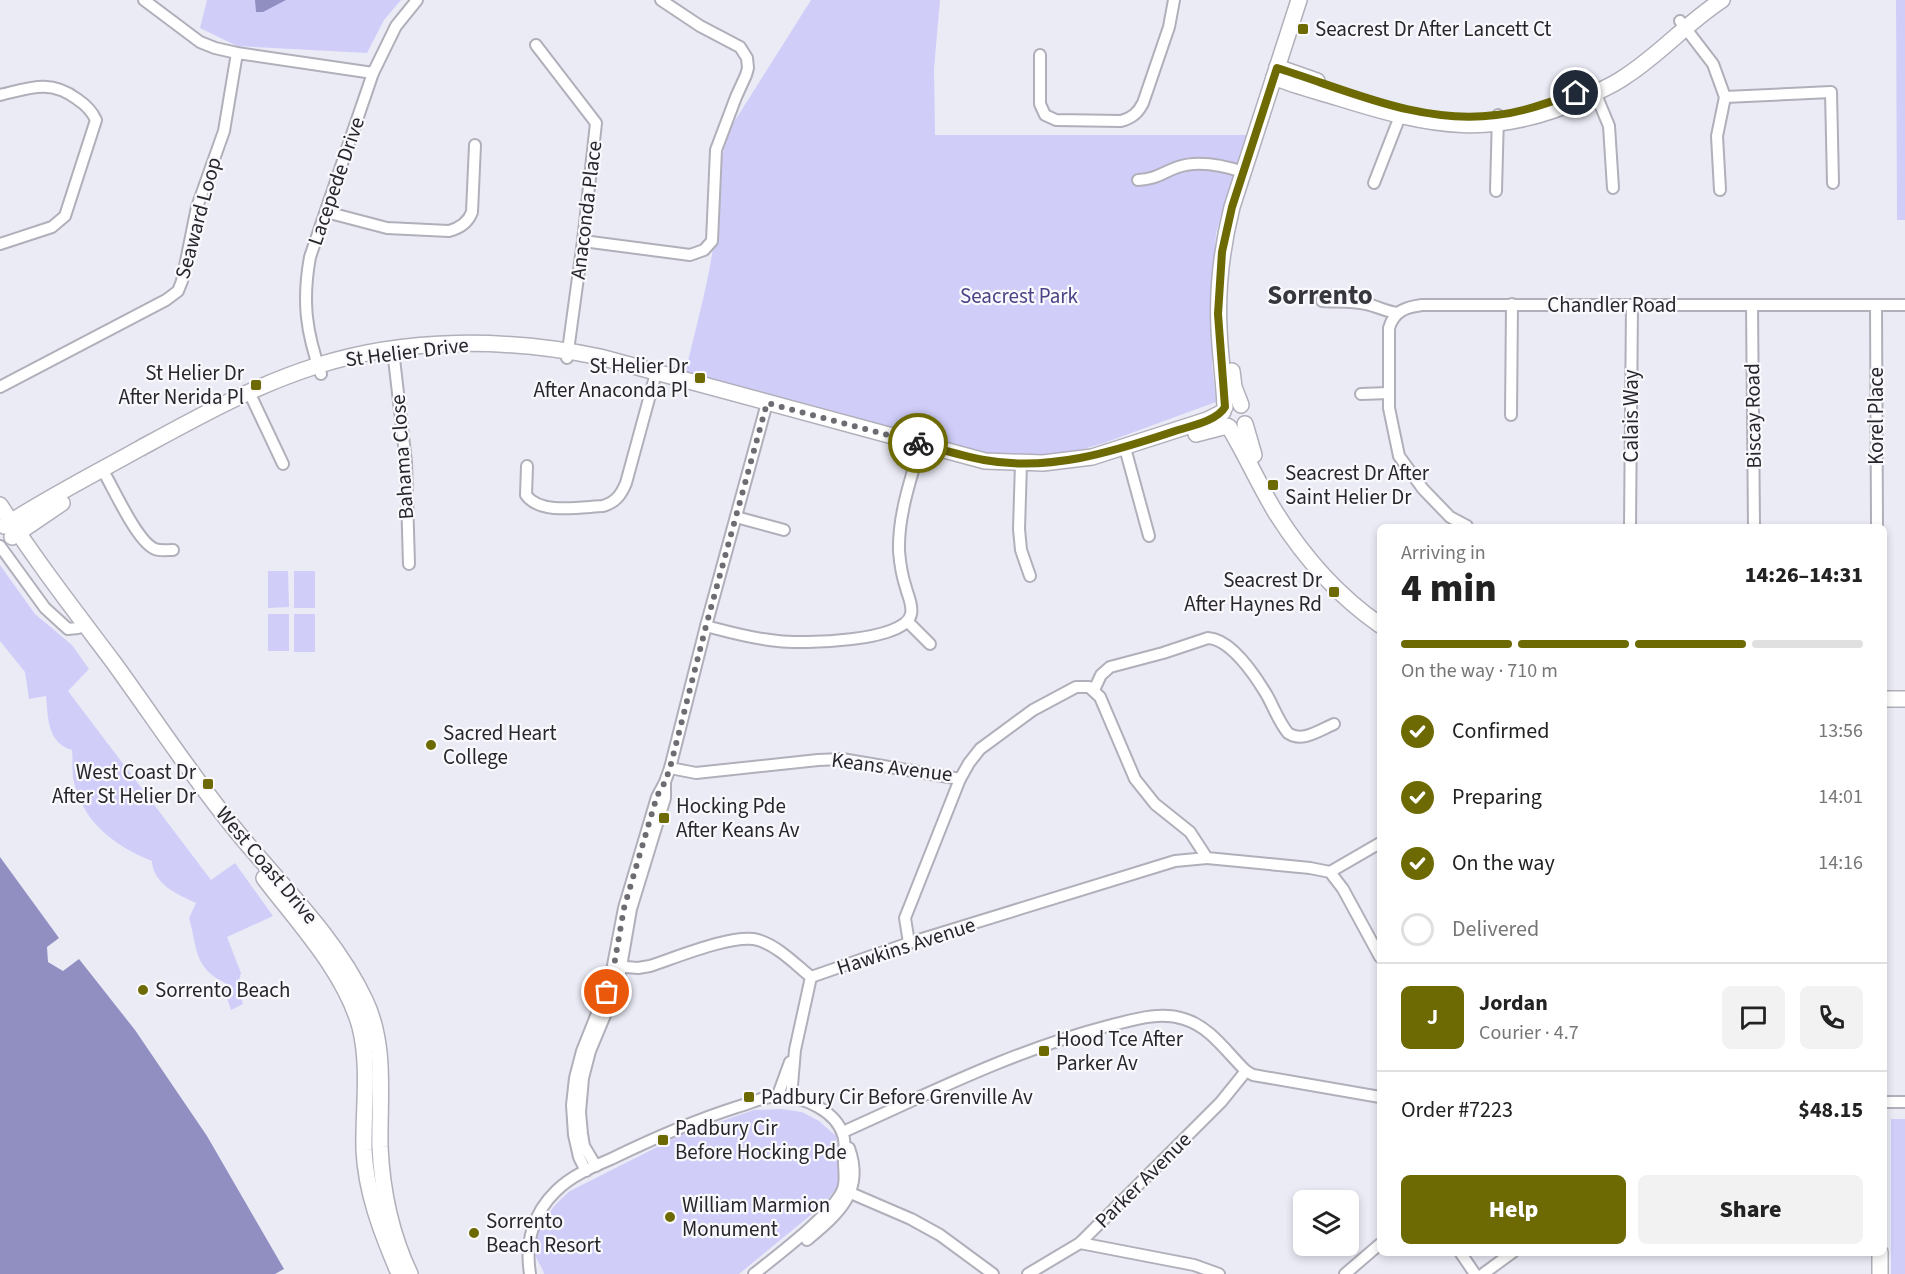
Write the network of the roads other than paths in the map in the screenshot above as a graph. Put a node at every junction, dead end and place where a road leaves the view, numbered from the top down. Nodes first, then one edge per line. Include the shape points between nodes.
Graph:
1 (144, 0) edge
2 (417, 0) edge
3 (661, 0) edge
4 (1174, 0) edge
5 (1299, 0) edge
6 (1308, 0) edge
7 (1706, 0) edge
8 (1722, 0) edge
9 (1683, 24) junction
10 (536, 45) dead end
11 (237, 53) junction
12 (1040, 55) dead end
13 (373, 73) junction
14 (1279, 74) junction
15 (1594, 89) junction
16 (0, 95) edge
17 (1725, 97) junction
18 (1401, 112) junction
19 (1498, 119) junction
20 (475, 145) dead end
21 (1243, 172) junction
22 (1138, 180) dead end
23 (1374, 183) dead end
24 (1833, 183) dead end
25 (1612, 188) dead end
26 (1720, 190) dead end
27 (1496, 191) dead end
28 (326, 212) junction
29 (583, 241) junction
30 (0, 244) edge
31 (1322, 301) dead end
32 (1512, 304) junction
33 (1632, 305) junction
34 (1752, 305) junction
35 (1876, 305) junction
36 (1905, 305) edge
37 (1398, 313) junction
38 (394, 353) junction
39 (568, 355) junction
40 (320, 369) junction
41 (655, 377) junction
42 (0, 387) edge
43 (1389, 393) junction
44 (1361, 394) dead end
45 (251, 395) junction
46 (1241, 405) junction
47 (766, 407) junction
48 (1511, 415) dead end
49 (1226, 418) junction
50 (1245, 424) junction
51 (919, 448) junction
52 (1126, 452) junction
53 (283, 464) dead end
54 (527, 466) dead end
55 (1021, 467) junction
56 (105, 474) junction
57 (0, 505) edge
58 (736, 517) junction
59 (1463, 524) edge
60 (1630, 524) edge
61 (1754, 524) edge
62 (1877, 524) edge
63 (784, 530) dead end
64 (8, 531) edge
65 (1149, 536) dead end
66 (173, 550) dead end
67 (409, 564) dead end
68 (1030, 576) dead end
69 (1377, 612) edge
70 (908, 622) junction
71 (1377, 623) edge
72 (706, 626) junction
73 (930, 644) dead end
74 (1088, 688) junction
75 (1887, 692) edge
76 (1905, 692) edge
77 (1887, 699) edge
78 (1905, 699) edge
79 (1334, 724) dead end
80 (670, 768) junction
81 (960, 779) junction
82 (1377, 845) edge
83 (1207, 858) junction
84 (1330, 872) junction
85 (909, 944) junction
86 (1377, 951) edge
87 (618, 967) junction
88 (811, 977) junction
89 (795, 1050) junction
90 (1245, 1071) junction
91 (778, 1095) junction
92 (1377, 1096) edge
93 (791, 1097) junction
94 (1905, 1101) edge
95 (1887, 1102) edge
96 (844, 1136) junction
97 (591, 1168) junction
98 (847, 1191) junction
99 (1080, 1243) junction
100 (1377, 1247) edge
101 (1463, 1256) edge
102 (1508, 1256) edge
103 (1880, 1256) edge
104 (400, 1274) edge
105 (410, 1274) edge
106 (530, 1274) edge
107 (754, 1274) edge
108 (766, 1274) edge
109 (993, 1274) edge
110 (1028, 1274) edge
111 (1219, 1274) edge
112 (1345, 1274) edge
113 (1475, 1274) edge
114 (1483, 1274) edge
115 (1880, 1274) edge

1 - 11 street via 200,42
2 - 13 street, Lacepede Drive via 396,26
3 - 29 street via 740,46 747,58 746,75 716,150 712,241 704,250 690,255
4 - 12 street via 1143,103 1127,119 1050,118 1040,104
5 - 14 main road
6 - 14 main road
7 - 9 main road
8 - 9 main road
9 - 15 main road via 1626,76
9 - 17 street via 1713,64
10 - 29 street, Anaconda Place via 596,123
11 - 13 street
11 - 42 street, Seaward Loop via 224,131 197,207 177,291
13 - 28 street, Lacepede Drive
14 - 18 main road
14 - 21 main road
14 - 46 main road via 1239,210 1228,267 1230,352 1234,387
15 - 19 main road via 1547,112 1527,118
15 - 25 street via 1609,126
16 - 30 street via 52,86 88,107 96,120 65,216 52,227
17 - 24 street via 1831,92
17 - 26 street via 1717,136
18 - 19 main road via 1454,125
18 - 23 street
19 - 27 street
20 - 28 street via 472,212 470,219 455,229 387,228
21 - 22 street via 1211,164 1190,164 1153,179
21 - 49 main road via 1221,264 1219,329
28 - 40 street, Lacepede Drive via 310,257 304,298 309,335
29 - 39 street, Anaconda Place
31 - 37 street via 1364,303
32 - 33 street, Chandler Road
32 - 37 street, Chandler Road via 1422,305 1406,307
32 - 48 street
33 - 34 street, Chandler Road
33 - 60 street, Calais Way
34 - 35 street, Chandler Road
34 - 61 street, Biscay Road
35 - 36 street, Chandler Road
35 - 62 street, Korel Place
37 - 43 street via 1389,328
38 - 39 main road, St Helier Drive via 478,343 512,344
38 - 40 main road, St Helier Drive
38 - 67 street, Bahama Close via 406,462
39 - 41 main road, St Helier Drive via 600,357
40 - 45 main road, St Helier Drive
41 - 47 main road, St Helier Drive
41 - 54 street via 626,483 610,504 550,508 534,504 526,495
43 - 44 street
43 - 59 street via 1399,456 1450,517
45 - 53 street
45 - 56 main road, St Helier Drive
46 - 49 main road via 1231,404
46 - 50 main road via 1248,416
47 - 51 main road, St Helier Drive
47 - 58 street
49 - 50 main road via 1238,428
49 - 52 main road, St Helier Drive
49 - 71 main road via 1277,514 1305,555 1348,600
50 - 69 main road via 1255,458 1296,529 1338,580
51 - 55 main road, St Helier Drive
51 - 70 street via 903,507 899,540 911,602
52 - 55 main road, St Helier Drive
52 - 65 street
55 - 68 street via 1019,541
56 - 64 main road, St Helier Drive
56 - 66 street via 149,546
57 - 64 main road, West Coast Drive
58 - 63 street
58 - 72 street
64 - 104 main road, West Coast Drive via 318,949 349,997 360,1027 365,1060 364,1153 369,1188
64 - 105 main road, West Coast Drive via 113,662 206,793 333,945 358,985 373,1018 378,1041 381,1164 387,1207
70 - 72 street via 885,633 863,637 781,642
70 - 73 street
72 - 80 street
74 - 79 street via 1110,667 1216,638 1233,650 1264,691 1287,734 1305,736
74 - 81 street, Keans Avenue via 1069,690 1033,710 986,744
74 - 83 street via 1100,697 1135,779 1155,804 1190,831
75 - 76 main road
77 - 78 main road
80 - 81 street, Keans Avenue via 696,773 843,759
80 - 87 street via 657,796 629,890 621,922
81 - 85 street via 905,918
82 - 84 street
83 - 84 street, Hawkins Avenue
83 - 85 street, Hawkins Avenue via 1175,861
84 - 86 street
85 - 88 street, Hawkins Avenue
87 - 88 street, Hawkins Avenue via 650,966 727,941 749,939 759,940 781,953
87 - 97 street via 618,984 590,1051 580,1096 584,1146
88 - 89 street
89 - 91 street
89 - 93 street
90 - 92 street
90 - 96 street via 1214,1037 1194,1023 1170,1016 1138,1018 1023,1052
90 - 99 street, Parker Avenue via 1221,1102
91 - 93 street
91 - 97 street via 686,1125
93 - 96 street via 834,1118
94 - 95 street
96 - 98 street
97 - 106 street via 557,1190 540,1211 530,1234
98 - 107 street via 808,1230
98 - 108 street via 835,1215
98 - 109 street via 940,1235
99 - 110 street, Parker Avenue
99 - 111 street via 1184,1263
100 - 112 street
101 - 113 street
102 - 114 street
103 - 115 main road

